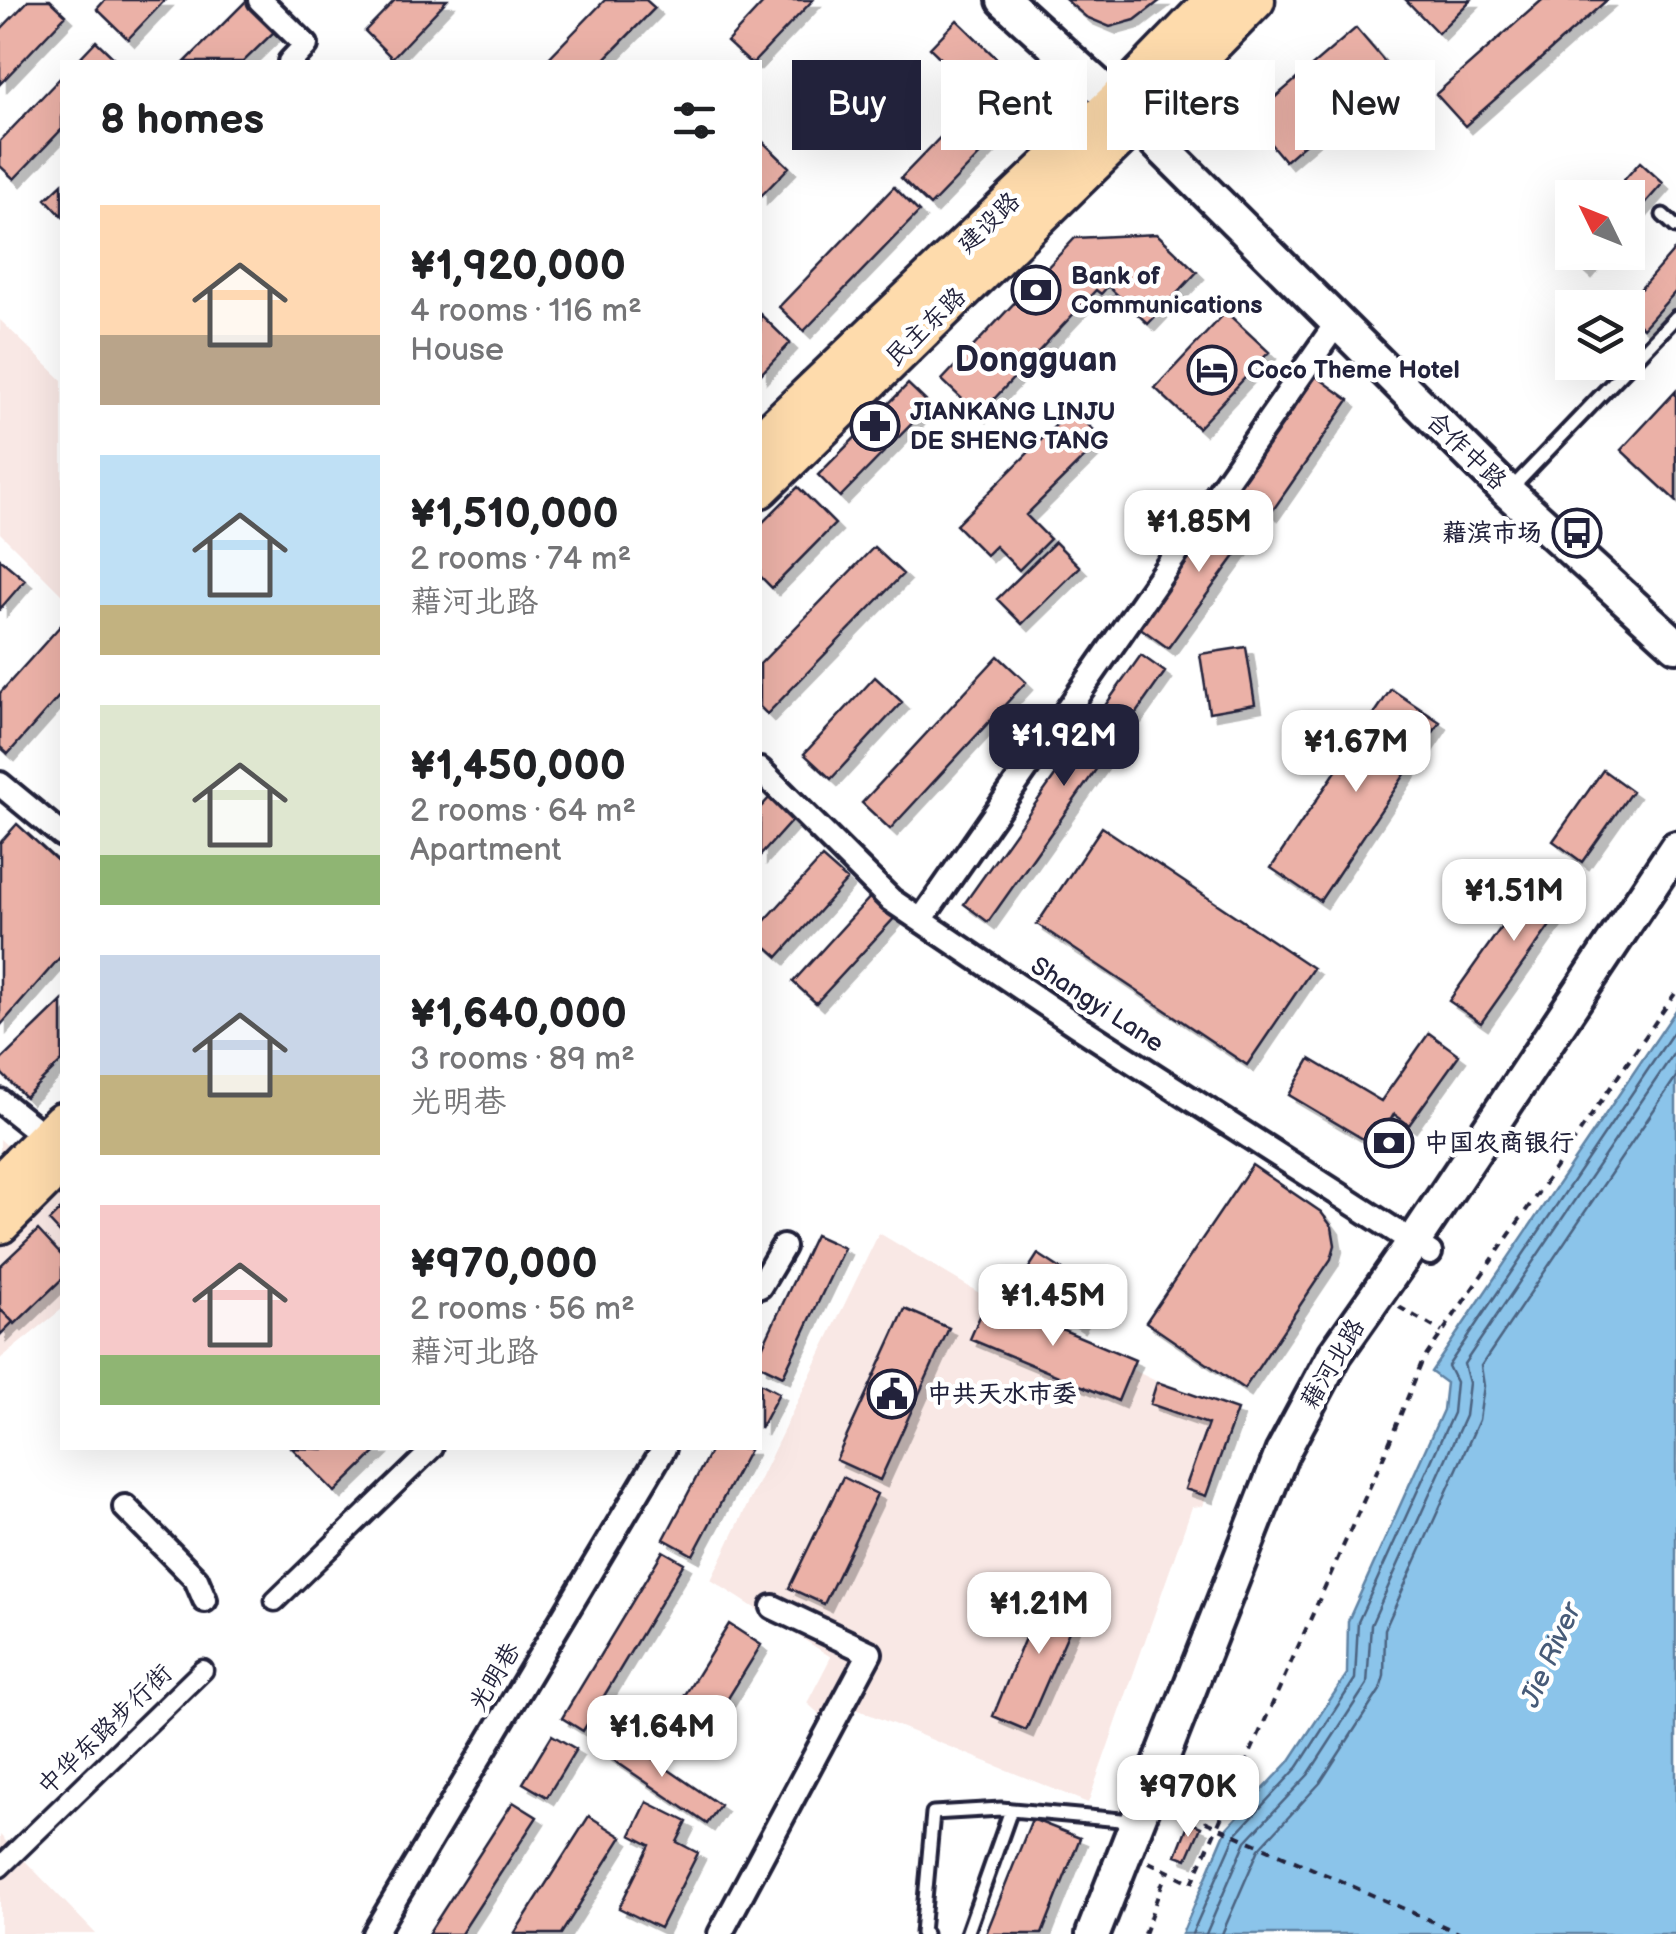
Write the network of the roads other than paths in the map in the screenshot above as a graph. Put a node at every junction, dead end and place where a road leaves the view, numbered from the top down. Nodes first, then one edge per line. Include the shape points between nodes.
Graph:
1 (260, 0) edge
2 (1004, 0) edge
3 (1215, 0) edge
4 (1255, 0) edge
5 (292, 60) edge
6 (1167, 60) edge
7 (1186, 60) edge
8 (1107, 96) edge
9 (1107, 129) edge
10 (1107, 131) edge
11 (1162, 150) edge
12 (1663, 214) dead end
13 (1676, 227) edge
14 (1676, 316) edge
15 (1336, 324) junction
16 (762, 440) edge
17 (762, 486) edge
18 (1508, 492) junction
19 (1676, 645) edge
20 (762, 772) edge
21 (0, 784) edge
22 (60, 833) edge
23 (1676, 848) edge
24 (1676, 882) edge
25 (921, 920) junction
26 (0, 1101) edge
27 (59, 1143) edge
28 (0, 1184) edge
29 (0, 1224) edge
30 (783, 1247) dead end
31 (1421, 1248) junction
32 (762, 1283) edge
33 (431, 1450) edge
34 (663, 1450) edge
35 (125, 1507) dead end
36 (204, 1600) dead end
37 (275, 1601) dead end
38 (773, 1607) dead end
39 (203, 1670) dead end
40 (1011, 1810) junction
41 (1136, 1821) junction
42 (0, 1867) edge
43 (374, 1934) edge
44 (720, 1934) edge
45 (925, 1934) edge
46 (967, 1934) edge
47 (1093, 1934) edge
48 (1114, 1934) edge

1 - 5 street via 306,45
2 - 8 main road, 合作中路
3 - 6 main road, 建设路
4 - 7 main road, 建设路
9 - 16 main road, 建设路
10 - 17 main road, 民主东路
11 - 15 main road, 合作中路
12 - 13 lane
14 - 18 lane
15 - 18 main road, 合作中路
15 - 25 street
18 - 19 main road, 合作中路
20 - 25 street, Shangyi Lane via 890,900
21 - 22 street
23 - 31 main road, 藉河北路
24 - 31 main road, 藉河北路
25 - 31 street, Shangyi Lane
26 - 27 street
27 - 28 main road
27 - 29 main road
30 - 32 street
31 - 41 main road, 藉河北路 via 1335,1354 1282,1453
31 - 48 main road, 藉河北路 via 1307,1450 1174,1776 1155,1864
33 - 37 street
34 - 43 street, 光明巷
35 - 36 street via 196,1579
38 - 44 street via 870,1653
39 - 42 street, 中华东路步行街
40 - 41 lane
40 - 45 lane via 933,1813
40 - 46 lane
41 - 47 main road, 藉河北路

